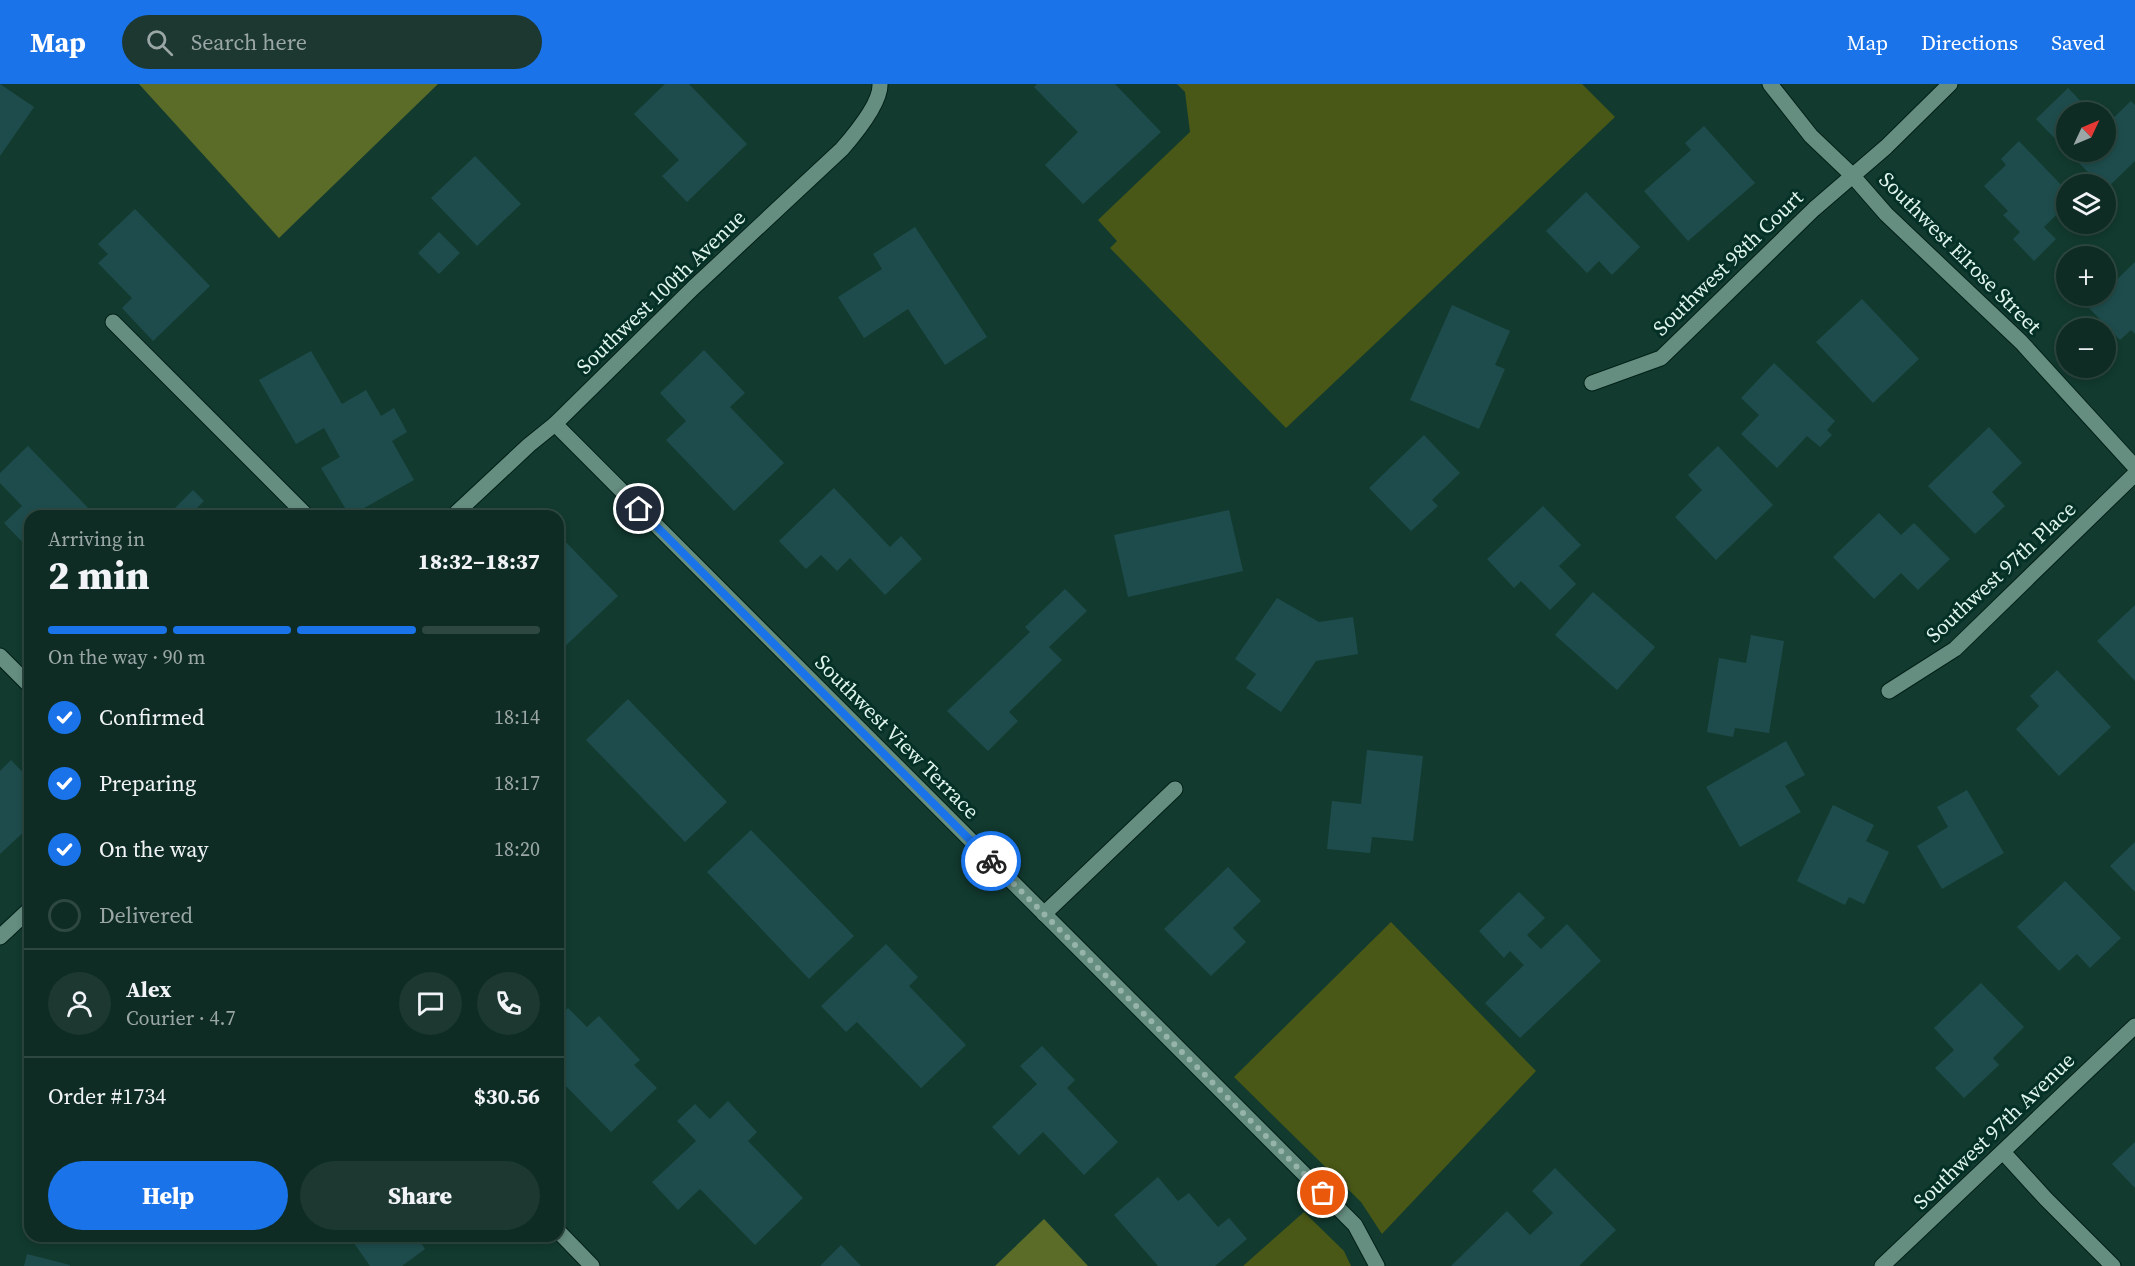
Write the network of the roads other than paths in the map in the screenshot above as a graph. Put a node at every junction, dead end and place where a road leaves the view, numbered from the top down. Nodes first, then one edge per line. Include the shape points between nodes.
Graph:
1 (880, 84) edge
2 (1770, 84) edge
3 (1950, 84) edge
4 (1852, 175) junction
5 (113, 322) dead end
6 (1592, 383) dead end
7 (555, 424) junction
8 (2135, 468) edge
9 (2135, 474) edge
10 (302, 510) edge
11 (459, 510) edge
12 (0, 656) edge
13 (24, 680) edge
14 (1889, 691) dead end
15 (1175, 789) dead end
16 (1044, 914) junction
17 (24, 915) edge
18 (0, 937) edge
19 (2135, 1026) edge
20 (2003, 1152) junction
21 (564, 1237) edge
22 (592, 1266) edge
23 (1377, 1266) edge
24 (1882, 1266) edge
25 (2113, 1266) edge

1 - 7 street, Southwest 100th Avenue via 880,91 860,126 842,149
2 - 4 street, Southwest Elrose Street via 1811,136
3 - 4 street, Southwest 98th Court
4 - 6 street, Southwest 98th Court via 1661,358
4 - 8 street, Southwest Elrose Street via 1886,214 2021,342
5 - 10 street
7 - 11 street, Southwest 100th Avenue
7 - 16 street, Southwest View Terrace
9 - 14 street, Southwest 97th Place via 1955,649
12 - 13 street
15 - 16 street
16 - 23 street, Southwest View Terrace via 1355,1225
17 - 18 street
19 - 20 street, Southwest 97th Avenue
20 - 24 street, Southwest 97th Avenue
20 - 25 street
21 - 22 street

